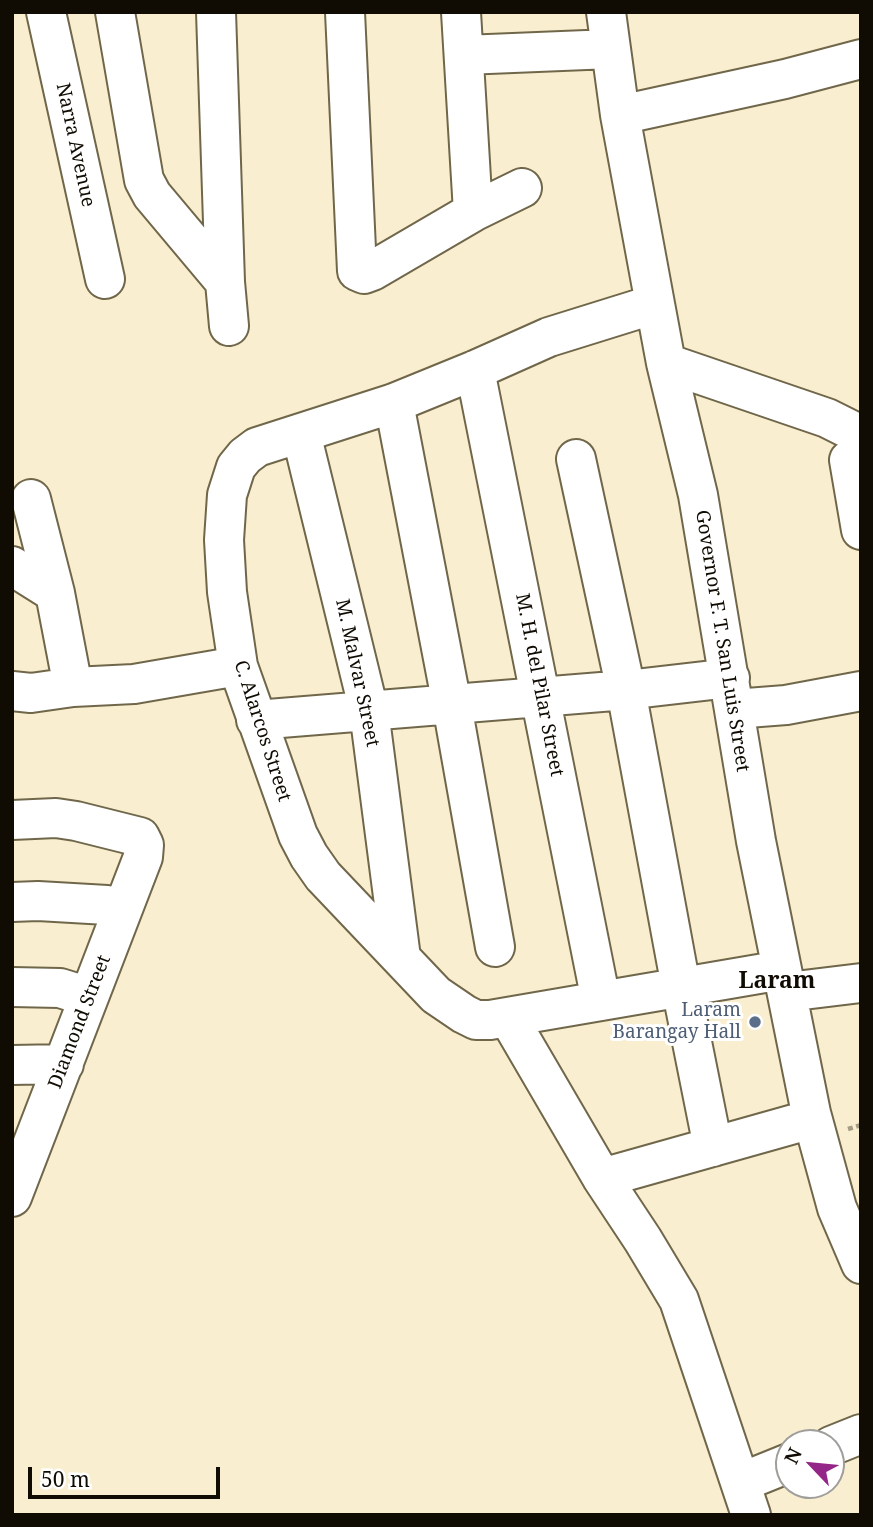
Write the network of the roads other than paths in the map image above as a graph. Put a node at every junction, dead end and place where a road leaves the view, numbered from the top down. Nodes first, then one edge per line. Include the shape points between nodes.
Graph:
1 (46, 12) edge
2 (115, 12) edge
3 (216, 12) edge
4 (345, 12) edge
5 (461, 12) edge
6 (608, 31) edge
7 (464, 55) junction
8 (861, 59) edge
9 (620, 115) junction
10 (522, 188) dead end
11 (473, 212) junction
12 (104, 279) dead end
13 (225, 282) junction
14 (654, 304) junction
15 (229, 326) dead end
16 (666, 363) junction
17 (475, 370) junction
18 (394, 403) junction
19 (301, 433) junction
20 (855, 447) edge
21 (576, 458) dead end
22 (31, 499) dead end
23 (861, 530) edge
24 (12, 566) edge
25 (55, 593) junction
26 (238, 666) junction
27 (73, 687) junction
28 (626, 690) junction
29 (12, 691) edge
30 (861, 691) edge
31 (732, 693) junction
32 (541, 696) junction
33 (452, 705) junction
34 (369, 711) junction
35 (256, 720) junction
36 (12, 820) edge
37 (12, 902) edge
38 (122, 911) junction
39 (495, 947) dead end
40 (401, 958) junction
41 (785, 981) junction
42 (861, 983) edge
43 (12, 987) edge
44 (681, 987) junction
45 (89, 997) junction
46 (601, 1001) junction
47 (508, 1017) junction
48 (64, 1064) junction
49 (12, 1065) edge
50 (794, 1124) dead end
51 (713, 1147) junction
52 (20, 1155) edge
53 (602, 1178) junction
54 (12, 1197) edge
55 (861, 1264) edge
56 (775, 1475) edge
57 (747, 1499) edge

1 - 12 street, Narra Avenue
2 - 13 street via 144,180
3 - 13 street
4 - 11 street via 357,271 372,271
5 - 7 street
6 - 7 street
6 - 9 street, Governor F. T. San Luis Street
7 - 11 street
8 - 9 street
9 - 14 street, Governor F. T. San Luis Street
10 - 11 street
13 - 15 street
14 - 16 street, Governor F. T. San Luis Street
14 - 17 street, C. Alarcos Street via 549,337
16 - 20 street via 827,418
16 - 31 street, Governor F. T. San Luis Street via 698,495
17 - 18 street, C. Alarcos Street
17 - 32 street, M. H. del Pilar Street
18 - 19 street, C. Alarcos Street
18 - 33 street
19 - 26 street, C. Alarcos Street via 257,447 245,456 230,481 224,540
19 - 34 street, M. Malvar Street
20 - 23 street
21 - 28 street
22 - 25 street
24 - 25 street
25 - 27 street
26 - 27 street via 134,684
26 - 35 street, C. Alarcos Street
27 - 29 street
28 - 31 street
28 - 32 street
28 - 44 street
30 - 31 street via 786,705
31 - 41 street, Governor F. T. San Luis Street
32 - 33 street
32 - 46 street, M. H. del Pilar Street
33 - 34 street
33 - 39 street
34 - 35 street
34 - 40 street, M. Malvar Street
35 - 40 street, C. Alarcos Street via 309,856
36 - 38 street, Diamond Street via 55,818 140,838 143,858
37 - 38 street via 107,905
38 - 45 street, Diamond Street
40 - 47 street, C. Alarcos Street via 457,1011 476,1020
41 - 42 street, C. Alarcos Street
41 - 44 street, C. Alarcos Street
41 - 55 street, Governor F. T. San Luis Street via 815,1130 837,1208
43 - 45 street via 61,988
44 - 46 street, C. Alarcos Street
44 - 51 street
45 - 48 street, Diamond Street
46 - 47 street, C. Alarcos Street
47 - 53 street
48 - 49 street
48 - 52 street, Diamond Street
50 - 51 street
51 - 53 street
52 - 54 street, Diamond Street
53 - 57 street via 679,1300
56 - 57 street

